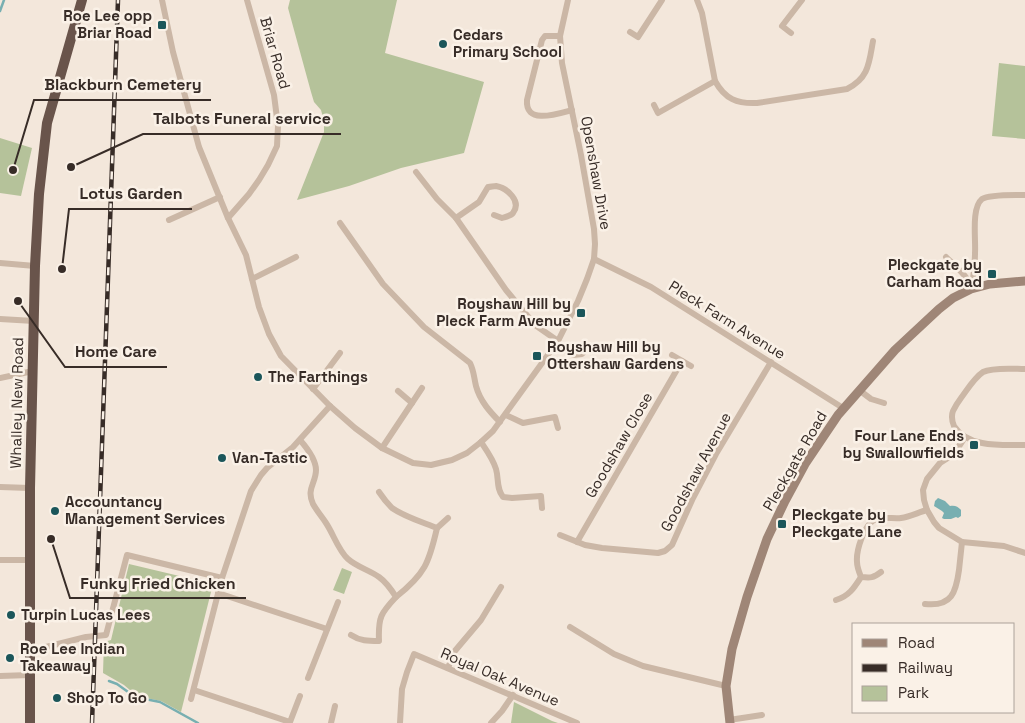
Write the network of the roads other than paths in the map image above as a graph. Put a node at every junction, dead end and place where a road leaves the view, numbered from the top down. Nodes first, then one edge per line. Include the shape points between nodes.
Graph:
1 (82, 0) edge
2 (162, 0) edge
3 (246, 0) edge
4 (568, 0) edge
5 (662, 0) edge
6 (698, 0) edge
7 (802, 0) edge
8 (630, 32) dead end
9 (791, 33) dead end
10 (560, 36) junction
11 (873, 41) dead end
12 (715, 82) junction
13 (654, 105) dead end
14 (572, 110) junction
15 (416, 172) dead end
16 (1025, 195) edge
17 (220, 197) junction
18 (494, 215) dead end
19 (228, 218) junction
20 (456, 218) junction
21 (169, 220) dead end
22 (340, 223) dead end
23 (296, 257) dead end
24 (946, 258) dead end
25 (594, 259) junction
26 (0, 264) edge
27 (35, 266) junction
28 (252, 278) junction
29 (1025, 280) edge
30 (972, 289) junction
31 (0, 319) edge
32 (34, 320) junction
33 (557, 342) junction
34 (586, 350) dead end
35 (340, 353) dead end
36 (672, 355) dead end
37 (682, 361) junction
38 (771, 362) junction
39 (691, 366) dead end
40 (1025, 369) edge
41 (33, 371) junction
42 (0, 378) edge
43 (422, 388) dead end
44 (313, 389) junction
45 (859, 390) junction
46 (398, 391) dead end
47 (412, 402) junction
48 (884, 403) dead end
49 (330, 406) junction
50 (843, 408) junction
51 (506, 415) junction
52 (500, 422) junction
53 (558, 428) dead end
54 (965, 437) junction
55 (300, 440) junction
56 (481, 442) junction
57 (1025, 444) edge
58 (382, 448) junction
59 (0, 487) edge
60 (30, 488) junction
61 (379, 492) dead end
62 (542, 508) dead end
63 (927, 510) junction
64 (448, 518) dead end
65 (437, 528) junction
66 (560, 535) dead end
67 (577, 542) junction
68 (962, 542) junction
69 (1025, 553) edge
70 (0, 560) edge
71 (30, 560) junction
72 (881, 572) dead end
73 (861, 577) junction
74 (222, 578) junction
75 (501, 587) dead end
76 (218, 593) junction
77 (396, 597) junction
78 (836, 600) dead end
79 (338, 602) dead end
80 (925, 604) dead end
81 (570, 628) dead end
82 (328, 629) junction
83 (350, 635) dead end
84 (30, 650) junction
85 (448, 668) junction
86 (30, 675) junction
87 (0, 676) edge
88 (308, 678) dead end
89 (726, 686) junction
90 (194, 690) junction
91 (513, 695) junction
92 (300, 696) dead end
93 (191, 699) dead end
94 (335, 706) dead end
95 (267, 714) junction
96 (762, 715) dead end
97 (730, 721) edge
98 (30, 723) edge
99 (264, 723) edge
100 (331, 723) edge
101 (400, 723) edge
102 (491, 723) edge
103 (577, 723) edge

1 - 27 highway, Whalley New Road via 47,123
2 - 17 street, Openshaw Drive via 199,146
3 - 19 street, Briar Road via 274,95 277,146 259,180
4 - 10 street, Openshaw Drive
5 - 8 street via 638,37
6 - 12 street
7 - 9 street via 782,26
10 - 14 street, Openshaw Drive
10 - 14 street via 545,36 542,40 527,107 530,113 541,116
11 - 12 street via 867,70 858,82 847,89 745,103 731,99 720,91
12 - 13 street via 658,113
14 - 25 street, Openshaw Drive via 594,229
15 - 20 street via 437,200
16 - 30 street via 988,197 978,204
17 - 19 street, Openshaw Drive
17 - 21 street
18 - 20 street via 508,216 516,206 511,194 495,186 488,187 479,202
19 - 28 street, Openshaw Drive via 246,255
20 - 33 street via 506,290 535,325
22 - 52 street via 383,284 424,326 470,363 482,401
23 - 28 street
24 - 30 street via 964,274
25 - 33 street, Openshaw Drive
25 - 38 street, Pleck Farm Avenue via 651,287
26 - 27 street
27 - 32 highway, Whalley New Road
28 - 44 street, Openshaw Drive via 269,334 281,356
29 - 30 main road, Pleckgate Road
30 - 45 main road, Pleckgate Road via 939,309
31 - 32 street
32 - 41 highway, Whalley New Road
33 - 34 street via 574,355
33 - 51 street, Openshaw Drive
35 - 44 street
36 - 37 street
37 - 39 street
37 - 67 street, Goodshaw Close
38 - 50 street, Pleck Farm Avenue
38 - 67 street, Goodshaw Avenue via 716,454 672,545 658,553 602,548
40 - 54 street via 996,369 984,372 974,380 952,413 952,422
41 - 42 street
41 - 60 highway, Whalley New Road
43 - 47 street
44 - 49 street, Openshaw Drive
45 - 48 street
45 - 50 main road, Pleckgate Road
46 - 47 street
47 - 58 street
49 - 55 street
49 - 58 street, Openshaw Drive
50 - 89 main road, Pleckgate Road via 805,464 767,539 732,649
51 - 52 street, Openshaw Drive
51 - 53 street via 524,423 555,417
52 - 56 street, Openshaw Drive
54 - 57 street via 984,443
54 - 63 street via 954,454 940,463 928,479 923,490
55 - 74 street via 260,475 251,491
55 - 77 street via 315,462 310,494 313,503 343,554 379,577
56 - 58 street, Openshaw Drive via 452,460 431,465 413,463
56 - 62 street via 493,461 499,492 503,497 541,496
59 - 60 street
60 - 71 highway, Whalley New Road
61 - 65 street via 393,508
63 - 68 street via 939,528
63 - 73 street via 902,518 874,520 869,525 859,545 857,560
64 - 65 street
65 - 77 street via 426,566 418,578
66 - 67 street, Goodshaw Avenue
68 - 69 street via 1004,546
68 - 80 street via 954,593 935,605
70 - 71 street
71 - 84 highway, Whalley New Road
72 - 73 street via 873,577
73 - 78 street via 848,594
74 - 76 street
74 - 84 street via 127,555 106,635
75 - 85 street via 481,620 454,652
76 - 82 street
76 - 90 street
77 - 83 street via 381,616 379,641 361,640
79 - 82 street
81 - 89 street via 632,663
82 - 88 street
84 - 86 highway, Whalley New Road
85 - 91 street, Royal Oak Avenue
85 - 101 street, Royal Oak Avenue via 414,654 402,689
86 - 87 street
86 - 98 highway, Whalley New Road
89 - 97 main road, Pleckgate Road
90 - 93 street
90 - 95 street
91 - 102 street
91 - 103 street, Royal Oak Avenue
92 - 95 street via 290,722
94 - 100 street
95 - 99 street
96 - 97 street

